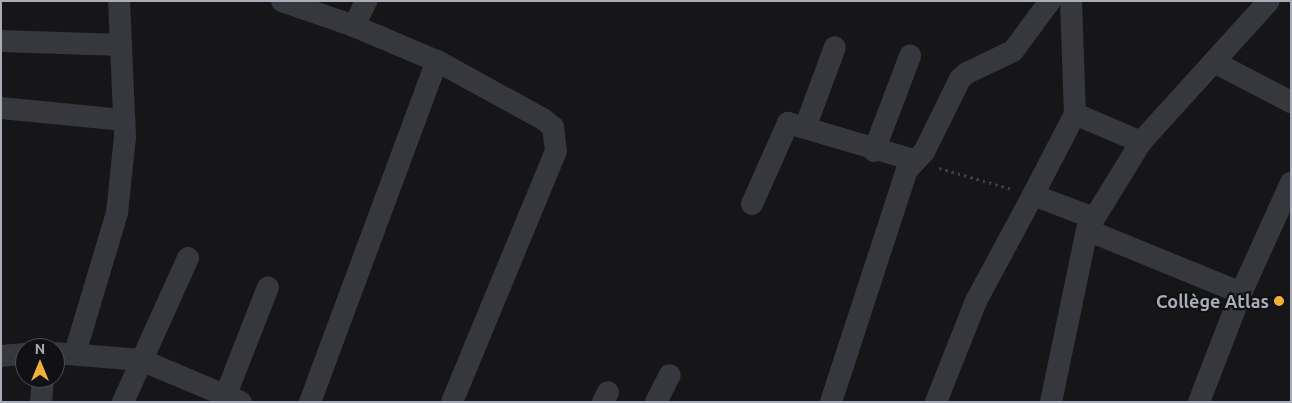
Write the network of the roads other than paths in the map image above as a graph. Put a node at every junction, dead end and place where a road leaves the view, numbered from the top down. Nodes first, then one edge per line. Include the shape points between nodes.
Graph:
1 (119, 1) edge
2 (282, 1) edge
3 (366, 1) edge
4 (1050, 1) edge
5 (1071, 1) edge
6 (1269, 1) edge
7 (354, 26) junction
8 (1, 41) edge
9 (121, 45) junction
10 (835, 47) dead end
11 (910, 56) dead end
12 (437, 61) junction
13 (1214, 62) junction
14 (1291, 102) edge
15 (1, 108) edge
16 (1075, 114) junction
17 (124, 120) junction
18 (805, 128) junction
19 (1141, 142) junction
20 (874, 151) junction
21 (914, 160) junction
22 (1289, 193) edge
23 (1033, 195) junction
24 (752, 204) dead end
25 (1091, 224) junction
26 (188, 258) dead end
27 (268, 287) dead end
28 (1241, 293) junction
29 (65, 353) edge
30 (15, 355) edge
31 (1, 356) edge
32 (141, 360) junction
33 (670, 375) dead end
34 (42, 388) edge
35 (230, 399) edge
36 (41, 402) edge
37 (123, 402) edge
38 (310, 402) edge
39 (452, 402) edge
40 (656, 402) edge
41 (830, 402) edge
42 (936, 402) edge
43 (1052, 402) edge
44 (1199, 402) edge

1 - 9 street
2 - 7 street
3 - 7 street
4 - 21 street via 1013,51 967,73 960,80 927,146
5 - 16 street
6 - 13 street
7 - 12 street
8 - 9 street
9 - 17 street
10 - 18 street
11 - 20 street
12 - 38 street
12 - 39 street via 543,118 552,127 556,139 556,151
13 - 14 street
13 - 19 street
15 - 17 street
16 - 19 street
16 - 23 street
17 - 29 street via 117,213
18 - 20 street
18 - 24 street via 792,123 784,126
19 - 25 street
20 - 21 street
21 - 41 street via 907,170
22 - 28 street
23 - 25 street
23 - 42 street via 976,300
25 - 28 street
25 - 43 street
26 - 32 street
27 - 35 street
28 - 44 street
29 - 32 street
30 - 31 street
32 - 35 street
32 - 37 street
33 - 40 street
34 - 36 street

